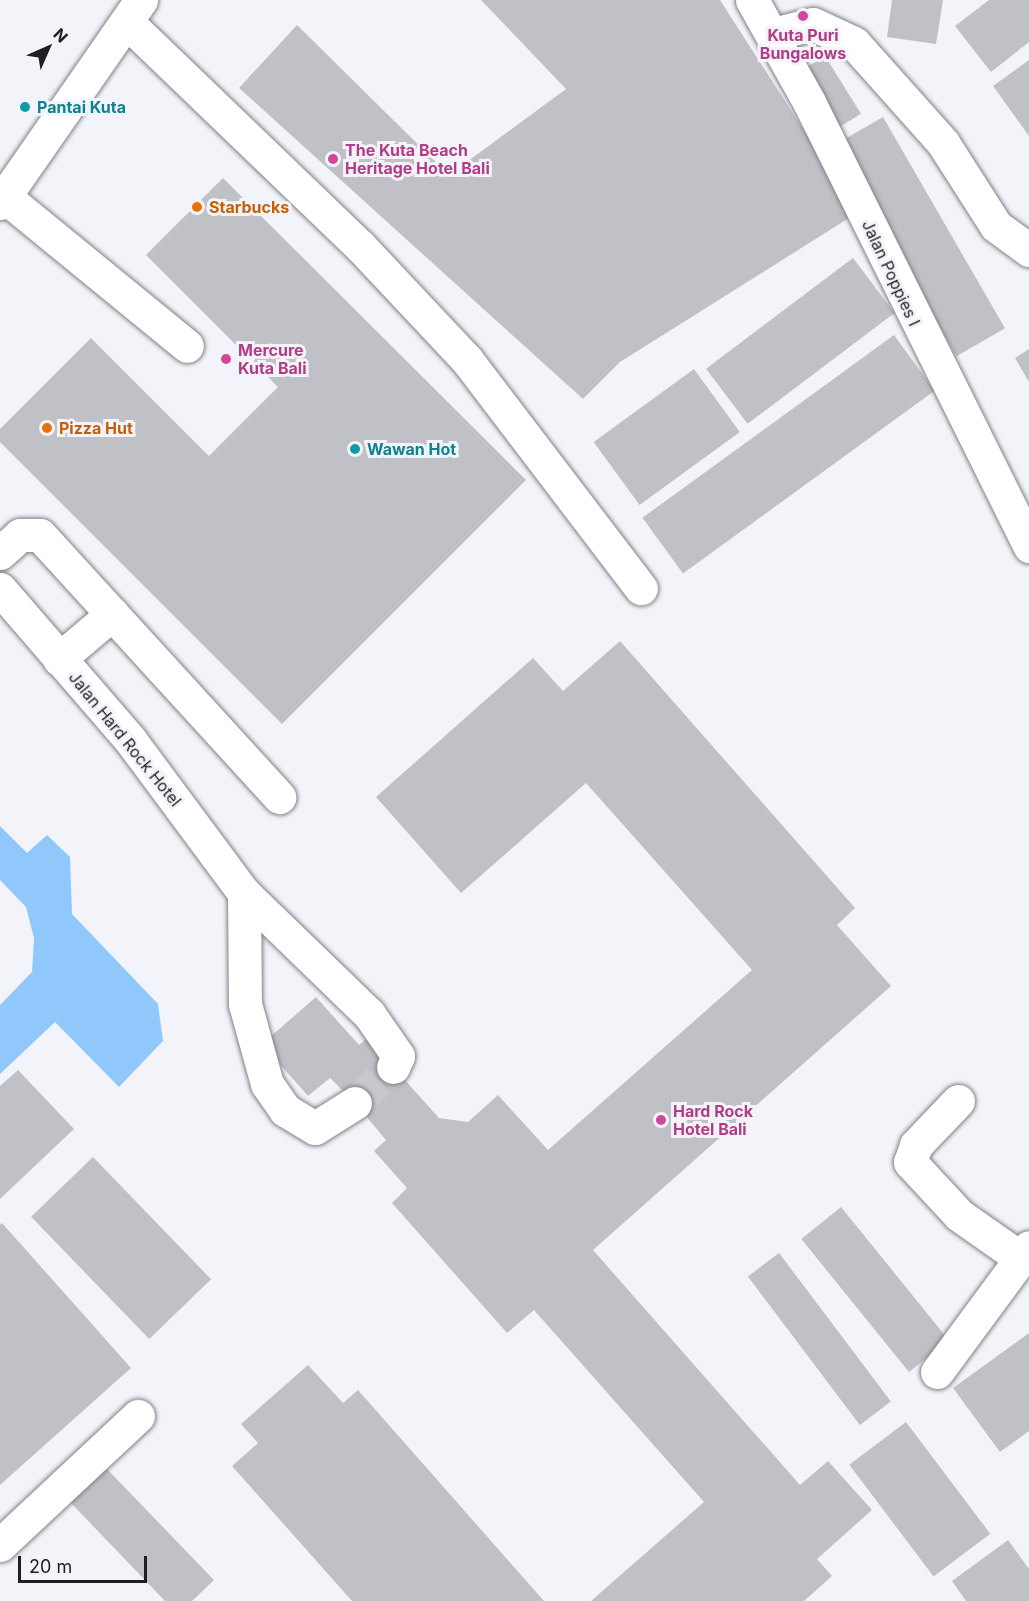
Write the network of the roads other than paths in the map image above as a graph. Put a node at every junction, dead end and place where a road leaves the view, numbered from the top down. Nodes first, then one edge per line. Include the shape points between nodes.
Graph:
1 (752, 0) edge
2 (134, 11) edge
3 (773, 34) junction
4 (2, 200) edge
5 (1029, 250) edge
6 (187, 346) dead end
7 (1029, 546) edge
8 (0, 553) edge
9 (641, 588) dead end
10 (0, 589) edge
11 (112, 614) junction
12 (59, 659) junction
13 (279, 797) dead end
14 (244, 893) junction
15 (393, 1067) dead end
16 (958, 1101) dead end
17 (355, 1103) tunnel mouth
18 (1024, 1252) edge
19 (937, 1372) dead end
20 (138, 1416) dead end
21 (0, 1545) edge

1 - 3 street, Jalan Poppies I
2 - 4 street
2 - 9 street via 467,360
3 - 5 street via 813,24 854,43 943,142 996,226
3 - 7 street, Jalan Poppies I
4 - 6 street
8 - 11 street via 20,535 40,534
10 - 12 street, Jalan Hard Rock Hotel
11 - 12 street
11 - 13 street
12 - 14 street, Jalan Hard Rock Hotel via 131,741
14 - 15 street, Jalan Hard Rock Hotel via 369,1014 398,1056
14 - 17 street via 245,1004 267,1084 285,1110 315,1128
16 - 18 street via 916,1145 910,1162 959,1215
18 - 19 street
20 - 21 street

